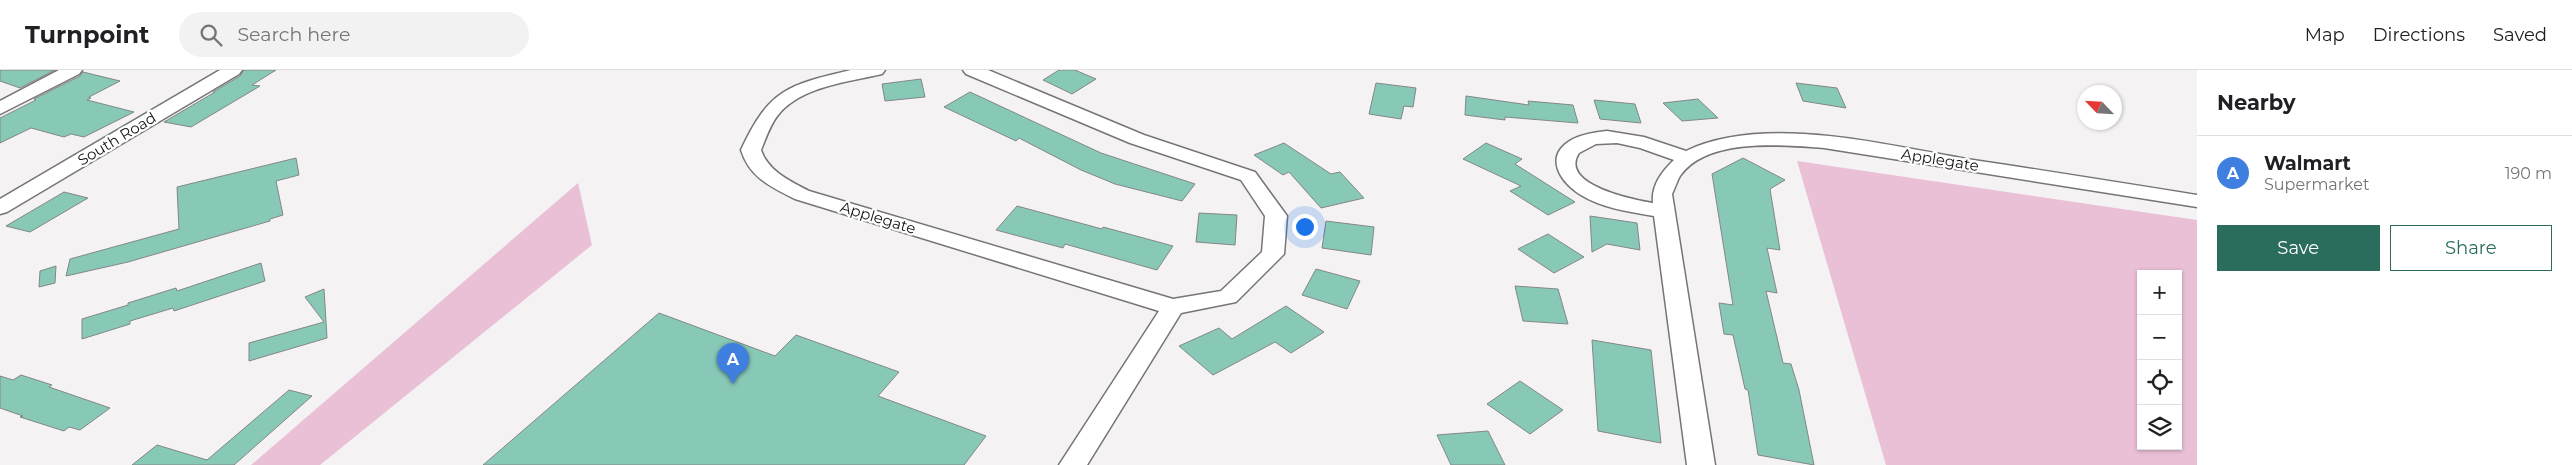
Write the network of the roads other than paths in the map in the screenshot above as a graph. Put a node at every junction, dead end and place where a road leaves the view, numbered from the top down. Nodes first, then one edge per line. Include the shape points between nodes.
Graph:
1 (73, 70) edge
2 (233, 70) edge
3 (876, 70) edge
4 (972, 70) edge
5 (0, 108) edge
6 (1685, 158) junction
7 (2197, 201) edge
8 (0, 208) edge
9 (1664, 211) junction
10 (1173, 307) junction
11 (1073, 465) edge
12 (1701, 465) edge

1 - 5 street
2 - 8 street, South Road
3 - 10 street, Applegate via 834,78 776,105 751,150 756,165 779,183 802,195
4 - 10 street, Applegate via 1137,139 1248,176 1276,216 1273,254 1228,297
6 - 7 street, Applegate via 1735,142 1776,139 1824,142
6 - 9 street via 1665,181 1662,194
6 - 9 street via 1649,143 1620,138 1589,140 1568,151 1566,162 1570,175 1588,191 1627,205
9 - 12 street
10 - 11 street

